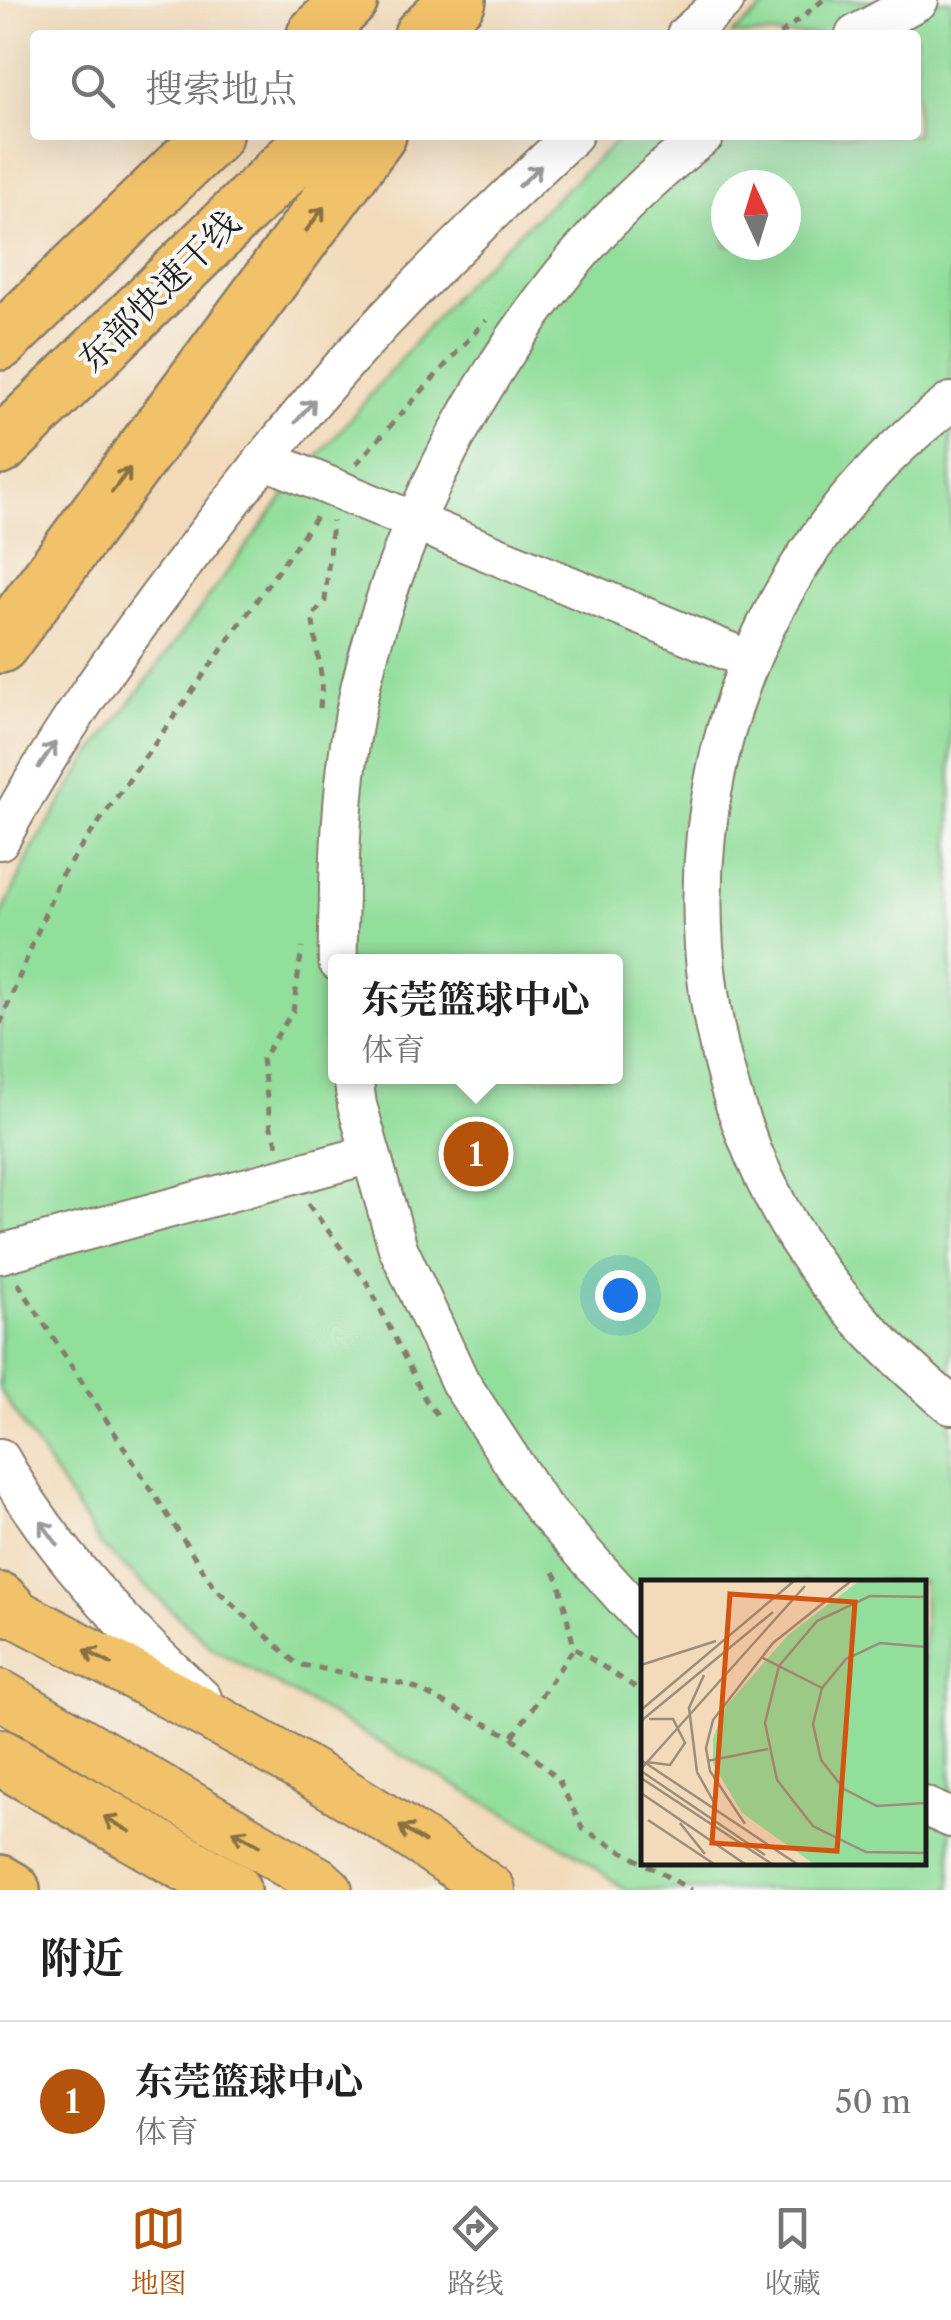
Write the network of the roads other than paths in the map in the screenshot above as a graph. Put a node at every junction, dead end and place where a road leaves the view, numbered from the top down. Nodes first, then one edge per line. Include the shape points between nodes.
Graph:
1 (350, 0) edge
2 (458, 0) edge
3 (484, 0) edge
4 (726, 0) edge
5 (919, 0) edge
6 (320, 30) edge
7 (427, 30) edge
8 (461, 30) edge
9 (692, 30) edge
10 (865, 30) edge
11 (209, 140) edge
12 (210, 140) edge
13 (313, 140) edge
14 (374, 140) edge
15 (568, 140) edge
16 (698, 140) edge
17 (0, 304) edge
18 (0, 342) edge
19 (951, 402) edge
20 (9, 441) edge
21 (264, 459) junction
22 (413, 521) junction
23 (0, 645) edge
24 (749, 660) junction
25 (0, 840) edge
26 (338, 954) edge
27 (354, 1084) edge
28 (372, 1154) junction
29 (5, 1263) edge
30 (951, 1405) edge
31 (0, 1458) edge
32 (3, 1605) edge
33 (641, 1617) edge
34 (0, 1694) edge
35 (236, 1730) junction
36 (0, 1757) edge
37 (926, 1807) edge
38 (951, 1818) edge
39 (0, 1883) edge
40 (328, 1887) edge
41 (12, 1890) edge
42 (232, 1890) edge
43 (492, 1890) edge

1 - 6 highway
2 - 7 highway
3 - 8 highway
4 - 9 street
5 - 10 street
11 - 17 highway
12 - 18 highway, 东部快速干线
13 - 20 highway, 东部快速干线
23 -> 14 highway
21 -> 15 street via 398,307
16 - 22 street via 568,268 481,388
19 - 24 street via 848,499 792,576
21 - 22 street
25 -> 21 street via 38,768 120,647
22 - 24 street
22 - 26 street via 366,662 341,808
24 - 30 street via 720,750 703,843 701,937 713,1031 739,1122 779,1208 831,1287 894,1358
27 - 28 street
28 - 29 street
28 - 33 street via 398,1248 460,1382 542,1507
35 -> 31 street via 144,1645 67,1557
35 -> 32 main road
40 -> 34 main road
43 -> 35 main road via 416,1836
42 -> 36 highway
37 - 38 street
39 - 41 highway

